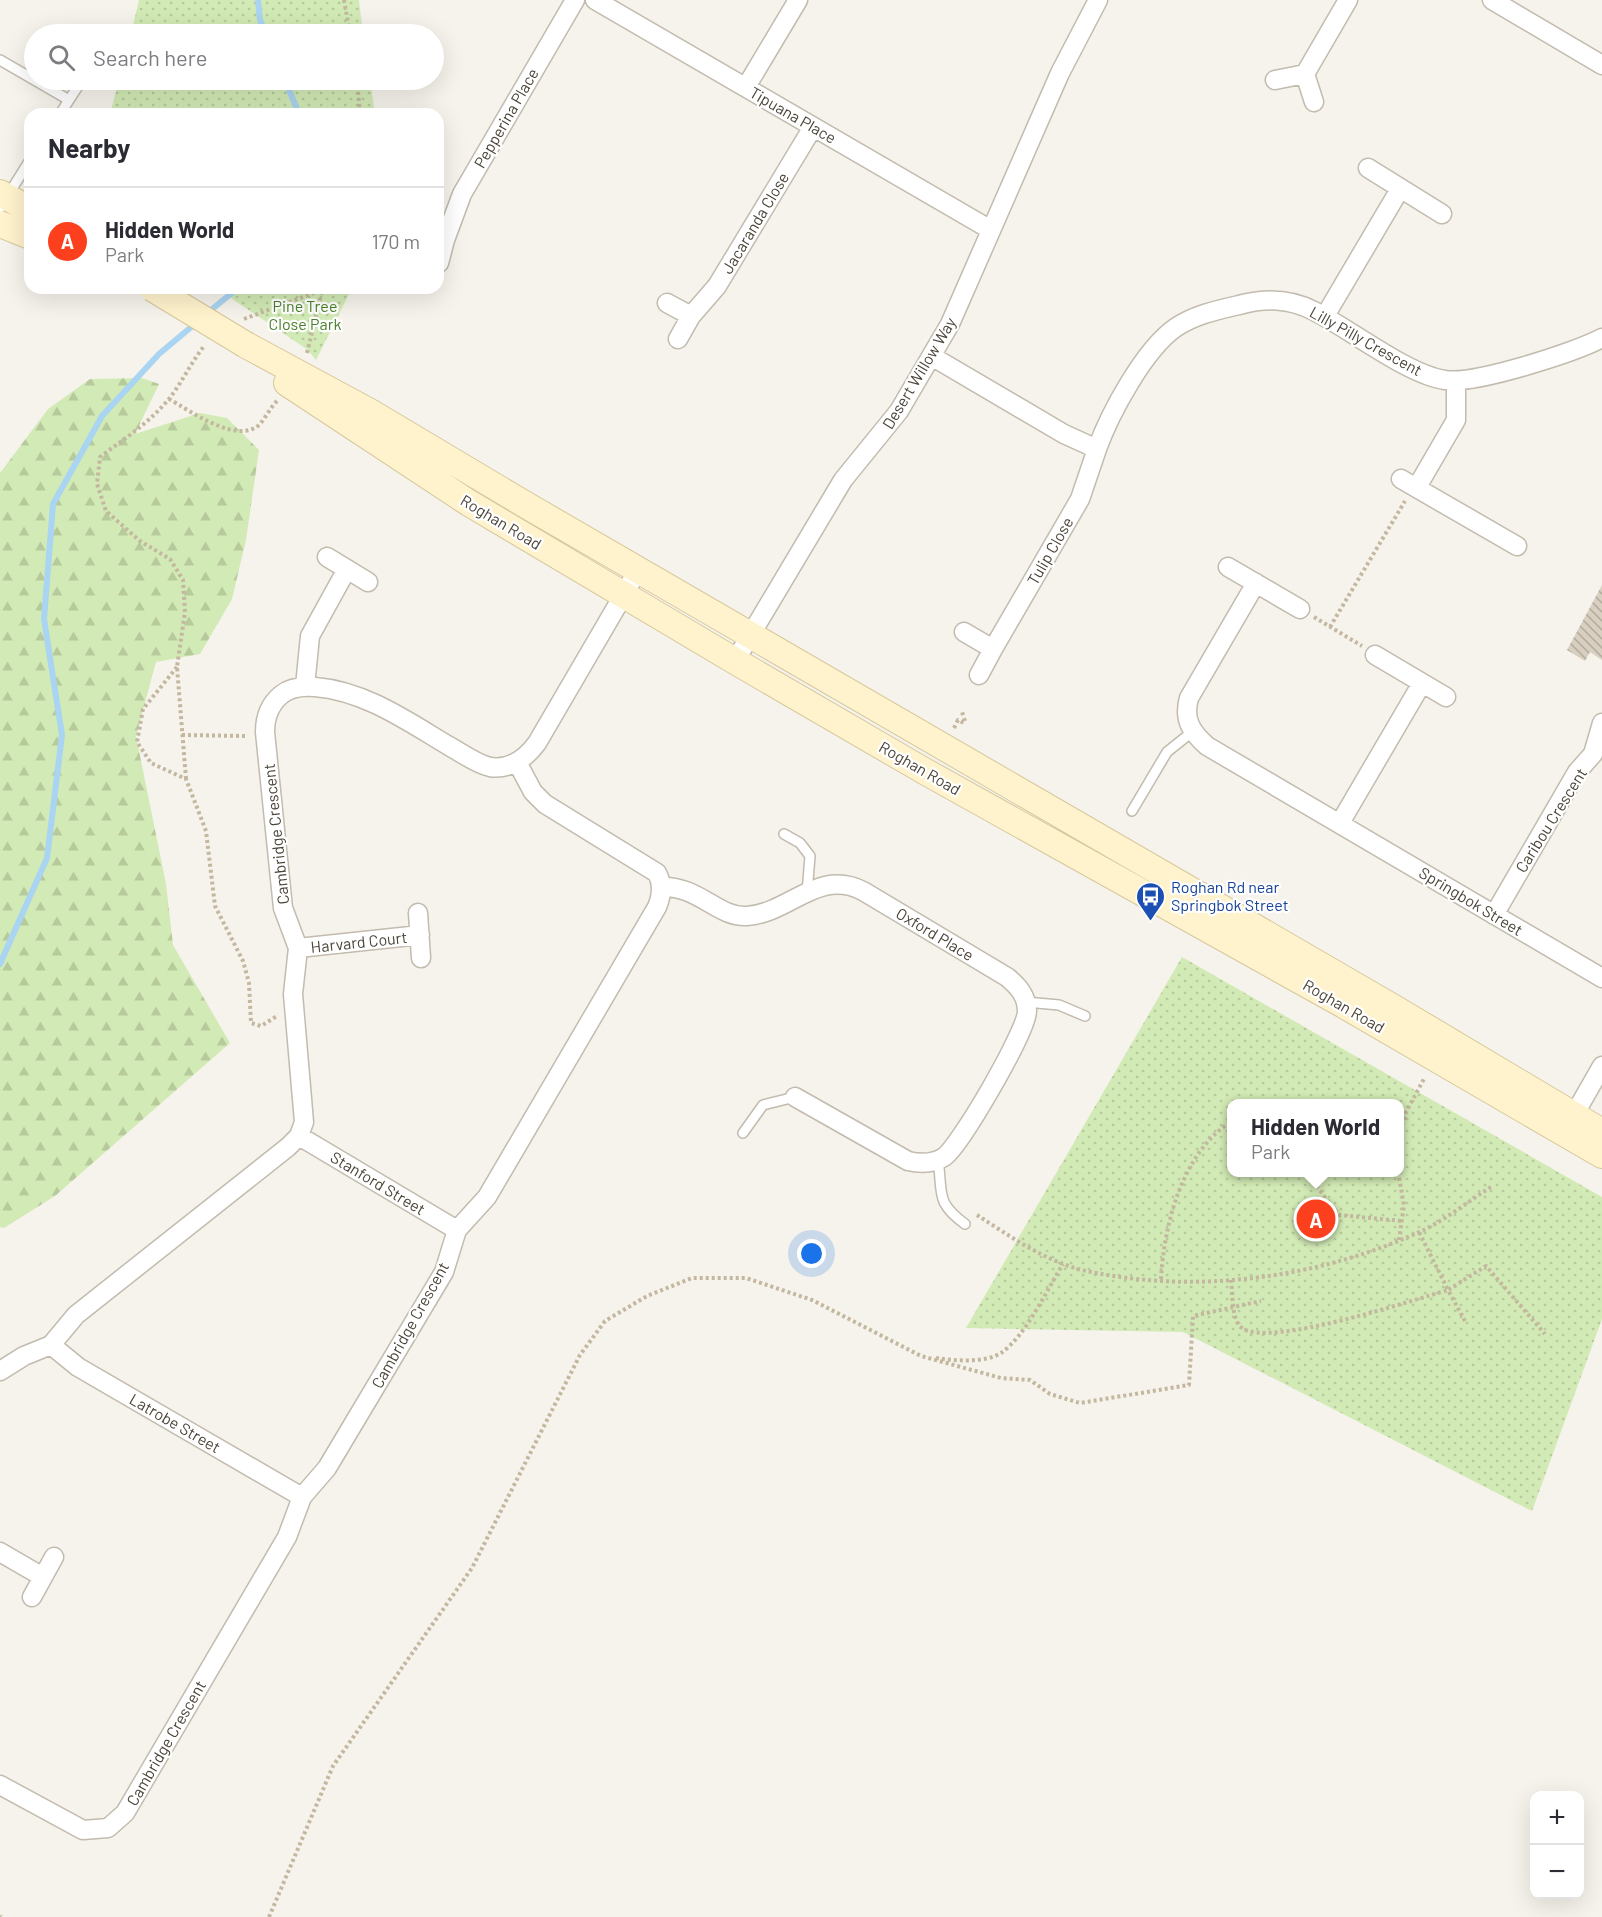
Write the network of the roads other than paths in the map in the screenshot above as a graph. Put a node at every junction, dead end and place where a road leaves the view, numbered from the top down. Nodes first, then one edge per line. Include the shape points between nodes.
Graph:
1 (575, 0) edge
2 (595, 0) edge
3 (798, 0) edge
4 (1098, 0) edge
5 (1348, 0) edge
6 (1492, 0) edge
7 (0, 60) edge
8 (1602, 65) edge
9 (24, 74) edge
10 (1305, 74) junction
11 (1275, 80) dead end
12 (746, 87) junction
13 (52, 90) edge
14 (76, 90) edge
15 (69, 100) junction
16 (1314, 102) dead end
17 (64, 108) edge
18 (813, 127) junction
19 (24, 168) edge
20 (1368, 168) dead end
21 (1400, 189) junction
22 (2, 199) edge
23 (24, 208) edge
24 (1442, 214) dead end
25 (0, 224) edge
26 (991, 230) junction
27 (444, 233) edge
28 (24, 234) edge
29 (163, 294) edge
30 (667, 303) dead end
31 (691, 316) junction
32 (1324, 316) junction
33 (1602, 338) edge
34 (678, 339) dead end
35 (246, 341) junction
36 (933, 357) junction
37 (1456, 381) junction
38 (1097, 449) junction
39 (1517, 546) dead end
40 (327, 558) dead end
41 (1228, 567) dead end
42 (347, 570) junction
43 (638, 570) junction
44 (368, 582) dead end
45 (1256, 583) junction
46 (623, 594) junction
47 (1300, 609) road end
48 (964, 632) dead end
49 (750, 636) junction
50 (993, 649) junction
51 (1375, 655) road end
52 (735, 662) junction
53 (979, 675) dead end
54 (1422, 683) junction
55 (305, 686) junction
56 (1446, 697) dead end
57 (1602, 723) edge
58 (1192, 732) junction
59 (517, 762) junction
60 (1132, 811) dead end
61 (1340, 824) junction
62 (784, 834) dead end
63 (661, 887) junction
64 (807, 893) junction
65 (418, 914) dead end
66 (1494, 915) junction
67 (420, 935) junction
68 (298, 948) junction
69 (421, 958) dead end
70 (1602, 978) edge
71 (1026, 1002) junction
72 (1085, 1016) dead end
73 (1602, 1066) edge
74 (795, 1097) joint
75 (1572, 1126) junction
76 (1602, 1132) edge
77 (743, 1133) dead end
78 (299, 1136) junction
79 (1602, 1155) edge
80 (938, 1160) junction
81 (965, 1224) dead end
82 (457, 1230) junction
83 (51, 1345) junction
84 (0, 1371) edge
85 (302, 1497) junction
86 (0, 1552) edge
87 (54, 1557) dead end
88 (43, 1577) junction
89 (32, 1597) dead end
90 (0, 1785) edge

1 - 27 street, Pepperina Place via 462,194
2 - 12 street, Tipuana Place
3 - 12 street
4 - 26 street, Desert Willow Way via 1060,73
5 - 10 street
6 - 8 street
7 - 9 lane
10 - 11 street
10 - 16 street
12 - 18 street, Tipuana Place
13 - 15 lane
14 - 15 lane
15 - 17 lane
18 - 26 street, Tipuana Place
18 - 31 street, Jacaranda Close via 717,286
19 - 22 lane
20 - 21 street
21 - 24 street
21 - 32 street
22 - 23 main road
25 - 28 main road
26 - 36 street, Desert Willow Way
29 - 35 main road, Roghan Road, bridge
30 - 31 street
31 - 34 street, Jacaranda Close
32 - 37 street, Lilly Pilly Crescent via 1416,370 1437,379
32 - 38 street, Lilly Pilly Crescent via 1298,304 1271,299 1219,310 1176,327 1152,351 1109,420
33 - 37 street, Lilly Pilly Crescent via 1572,350
35 - 43 main road, Roghan Road
35 - 46 main road, Roghan Road via 291,386 336,418
36 - 38 street via 1064,434
36 - 49 street, Desert Willow Way via 898,411 843,480
37 - 39 street via 1456,420 1409,483
38 - 50 street, Tulip Close via 1080,499
40 - 42 street
41 - 45 street
42 - 44 street
42 - 55 street via 310,636
43 - 46 street
43 - 49 main road, Roghan Road
45 - 47 street
45 - 58 street via 1189,698 1186,715
46 - 52 main road, Roghan Road
46 - 59 street via 537,743
48 - 50 street
49 - 52 street, Desert Willow Way
49 - 75 main road, Roghan Road via 1394,1008
50 - 53 street, Tulip Close
51 - 54 street
52 - 75 main road, Roghan Road
54 - 56 street
54 - 61 street
55 - 59 street, Cambridge Crescent via 340,690 370,701 480,764 499,767
55 - 68 street, Cambridge Crescent via 284,692 276,699 265,723 283,908
57 - 66 street, Caribou Crescent via 1589,760 1577,772
58 - 60 lane via 1167,752
58 - 61 street, Springbok Street via 1207,746
59 - 63 street via 533,792 545,804 650,867
61 - 66 street, Springbok Street
62 - 64 lane via 800,843 810,856
63 - 64 street, Oxford Place via 690,890 743,916 766,912
63 - 82 street, Cambridge Crescent via 657,907 487,1197
64 - 71 street, Oxford Place via 832,883 863,891 1007,977
65 - 67 street, Harvard Court
66 - 70 street, Springbok Street
67 - 68 street, Harvard Court
67 - 69 street, Harvard Court
68 - 78 street, Cambridge Crescent via 292,986 304,1114
71 - 72 lane via 1059,1005
71 - 80 street via 1026,1021 1017,1041 956,1144
73 - 75 street
74 - 77 lane via 763,1105
74 - 80 street via 908,1161 919,1164
75 - 76 main road, Roghan Road
75 - 79 main road, Roghan Road
78 - 82 street, Stanford Street
78 - 83 street via 76,1315
80 - 81 lane via 944,1204
82 - 85 street, Cambridge Crescent via 438,1281 327,1468
83 - 84 street
83 - 85 street, Latrobe Street via 78,1367
85 - 90 street, Cambridge Crescent via 287,1537 132,1802 101,1840
86 - 88 street
87 - 88 street
88 - 89 street

